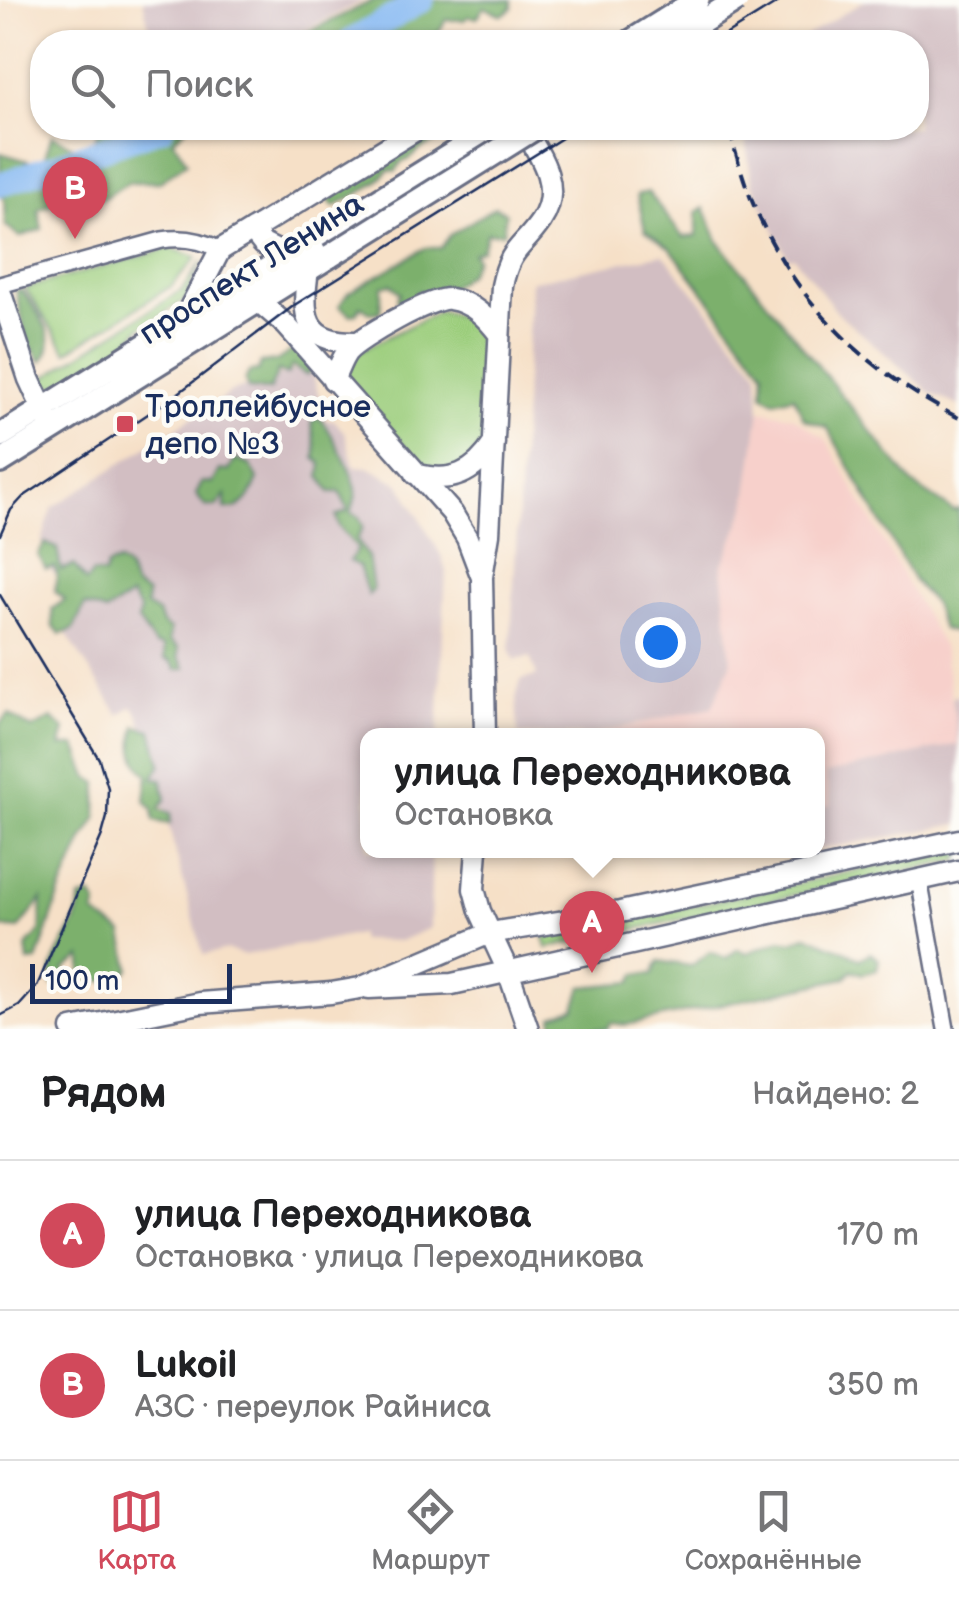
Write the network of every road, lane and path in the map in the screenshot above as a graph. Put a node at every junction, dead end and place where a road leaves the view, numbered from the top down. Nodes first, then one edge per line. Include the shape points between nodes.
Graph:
1 (698, 0) edge
2 (737, 0) edge
3 (649, 30) edge
4 (689, 30) edge
5 (399, 140) edge
6 (477, 140) edge
7 (514, 140) edge
8 (531, 140) edge
9 (252, 230) junction
10 (324, 248) junction
11 (220, 250) junction
12 (285, 256) junction
13 (308, 270) junction
14 (0, 288) edge
15 (258, 301) junction
16 (181, 325) junction
17 (499, 334) junction
18 (357, 342) junction
19 (334, 380) junction
20 (48, 420) junction
21 (0, 436) edge
22 (494, 444) junction
23 (0, 462) edge
24 (415, 473) junction
25 (482, 577) junction
26 (485, 728) edge
27 (959, 840) edge
28 (476, 858) edge
29 (959, 871) edge
30 (919, 879) junction
31 (490, 933) junction
32 (508, 971) junction
33 (360, 988) junction
34 (72, 1029) edge
35 (528, 1029) edge
36 (946, 1029) edge

1 - 3 main road, bridge
2 - 4 main road, bridge
5 - 9 main road
6 - 10 main road, проспект Ленина
7 - 10 main road, проспект Ленина, bridge
8 - 17 main road via 545,162 550,196 541,221 506,265
9 - 11 main road
9 - 12 main road
10 - 12 main road, проспект Ленина
10 - 13 main road, проспект Ленина
11 - 14 street via 204,242 162,240
11 - 16 main road
12 - 16 main road, проспект Ленина
13 - 15 main road, проспект Ленина
13 - 18 main road via 307,321 323,338
14 - 20 main road
15 - 19 main road
15 - 20 main road, проспект Ленина
16 - 20 main road, проспект Ленина
17 - 18 main road via 486,316 448,298
17 - 22 main road
18 - 19 main road
19 - 24 main road
20 - 21 main road, проспект Ленина
20 - 23 main road, проспект Ленина
22 - 24 main road via 458,477
22 - 25 main road
24 - 25 main road via 452,513
25 - 26 main road
27 - 31 main road
28 - 31 main road via 474,889
29 - 30 main road
30 - 32 main road
30 - 36 street
31 - 32 main road
31 - 33 main road
32 - 33 main road via 452,984
32 - 35 main road
33 - 34 main road via 159,1010

